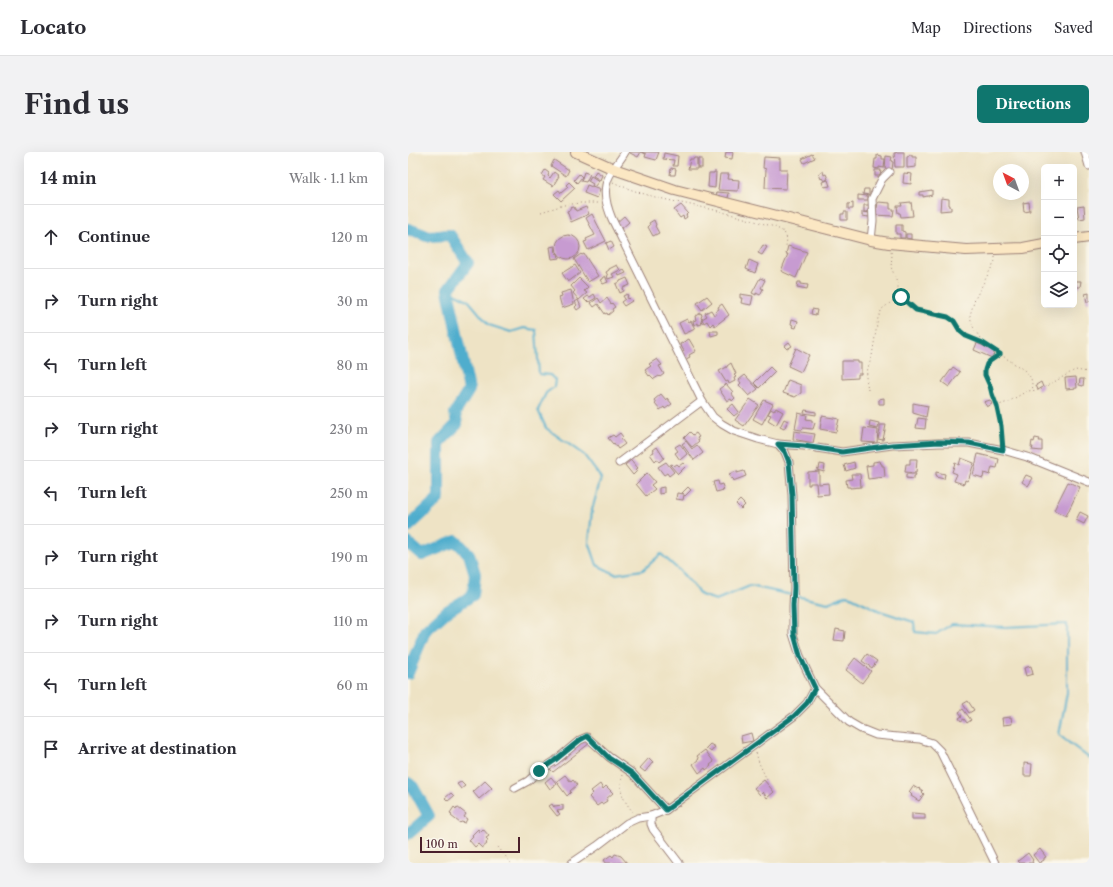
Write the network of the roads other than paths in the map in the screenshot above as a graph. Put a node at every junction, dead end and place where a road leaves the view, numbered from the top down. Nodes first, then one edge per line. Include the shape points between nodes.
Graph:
1 (576, 152) edge
2 (625, 152) edge
3 (1085, 152) edge
4 (1089, 166) edge
5 (614, 169) junction
6 (889, 172) dead end
7 (1089, 237) edge
8 (1077, 239) edge
9 (871, 240) junction
10 (1041, 245) edge
11 (702, 402) junction
12 (778, 444) junction
13 (619, 463) dead end
14 (1089, 482) edge
15 (815, 688) junction
16 (515, 788) dead end
17 (666, 810) junction
18 (651, 816) junction
19 (572, 863) edge
20 (679, 863) edge
21 (995, 863) edge

1 - 5 main road
2 - 5 street
3 - 4 street
5 - 9 main road via 675,190
5 - 11 street via 606,188 606,203 612,219
6 - 9 street via 882,179 872,199
7 - 8 main road
9 - 10 main road via 966,250 1023,248
11 - 12 street via 722,424 758,439
11 - 13 street
12 - 14 street via 842,452 892,445 969,443 1027,457
12 - 15 street via 789,462 792,495 794,634 800,656
15 - 17 street via 807,703 794,716
15 - 21 street via 849,722 861,729 876,735 920,739 932,743 940,751
16 - 17 street via 587,736 609,758 632,773
17 - 18 street
18 - 19 street via 626,823
18 - 20 street via 653,829

